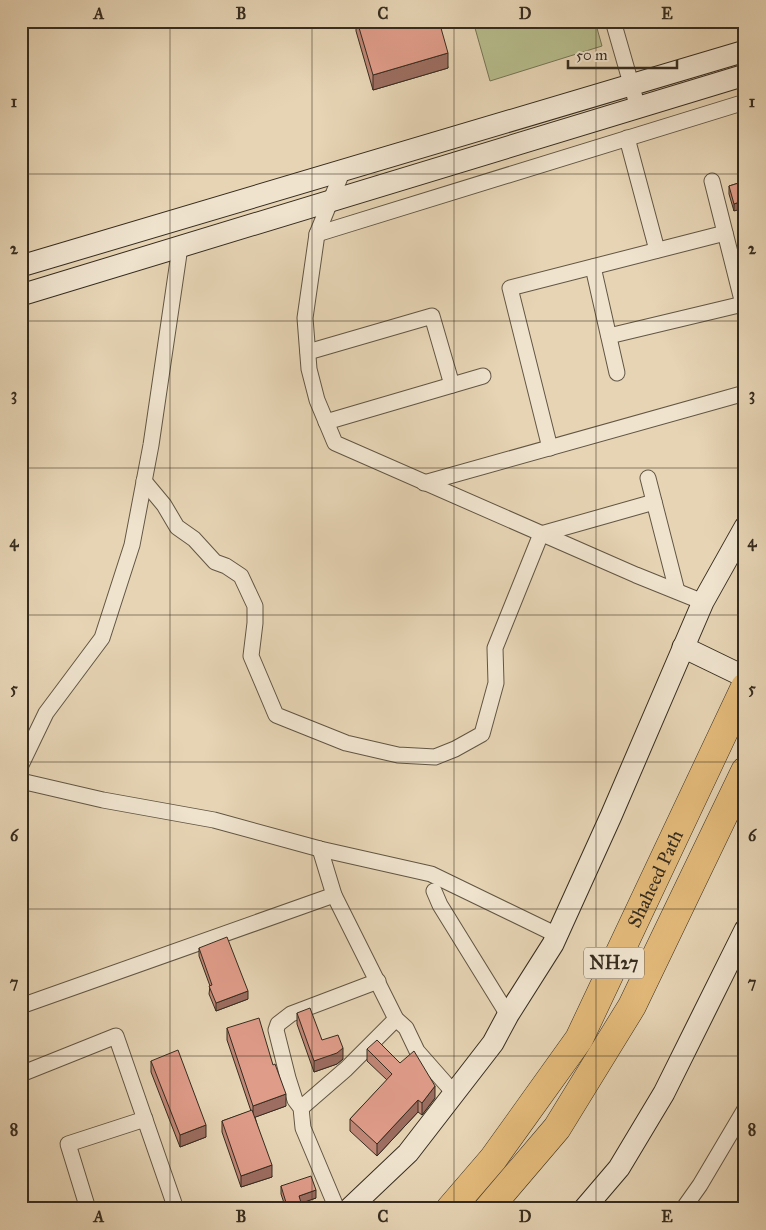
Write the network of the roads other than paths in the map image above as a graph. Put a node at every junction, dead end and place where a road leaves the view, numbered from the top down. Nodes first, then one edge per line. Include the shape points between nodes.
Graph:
1 (613, 21) edge
2 (745, 51) edge
3 (745, 75) edge
4 (631, 85) junction
5 (745, 102) edge
6 (638, 108) junction
7 (627, 138) junction
8 (343, 170) junction
9 (712, 182) dead end
10 (330, 202) junction
11 (218, 207) junction
12 (226, 233) junction
13 (725, 233) junction
14 (317, 234) junction
15 (180, 247) junction
16 (657, 250) junction
17 (21, 266) edge
18 (593, 267) junction
19 (21, 295) edge
20 (744, 308) edge
21 (609, 336) junction
22 (308, 352) junction
23 (617, 373) dead end
24 (483, 376) dead end
25 (452, 385) junction
26 (745, 393) edge
27 (326, 422) junction
28 (550, 448) junction
29 (648, 478) dead end
30 (144, 481) junction
31 (424, 483) junction
32 (654, 502) junction
33 (745, 527) edge
34 (541, 534) junction
35 (677, 591) junction
36 (703, 602) junction
37 (684, 647) junction
38 (744, 686) edge
39 (21, 765) edge
40 (745, 771) edge
41 (21, 781) edge
42 (320, 849) junction
43 (434, 891) dead end
44 (334, 895) junction
45 (745, 930) edge
46 (557, 935) junction
47 (378, 981) junction
48 (21, 1006) edge
49 (508, 1015) junction
50 (396, 1019) junction
51 (21, 1074) edge
52 (454, 1093) junction
53 (301, 1108) junction
54 (745, 1109) edge
55 (145, 1119) junction
56 (588, 1208) edge
57 (88, 1209) edge
58 (176, 1209) edge
59 (337, 1209) edge
60 (349, 1209) edge
61 (450, 1209) edge
62 (488, 1209) edge
63 (683, 1209) edge

1 - 4 street
2 - 4 street
3 - 6 street
4 - 6 street
4 - 8 street
5 - 7 street
6 - 10 street
7 - 14 street
7 - 16 street
8 - 10 street
8 - 11 street
9 - 13 street
10 - 12 street
10 - 14 street
11 - 12 street
11 - 17 street
12 - 15 street
13 - 16 street
13 - 20 street
14 - 22 street via 305,318
15 - 19 street
15 - 30 street
16 - 18 street
18 - 21 street
18 - 28 street via 510,288
20 - 21 street
21 - 23 street
22 - 25 street via 432,316
22 - 27 street via 309,369
24 - 25 street
25 - 27 street
26 - 28 street
27 - 31 street via 335,443
28 - 31 street
29 - 32 street
30 - 34 street via 177,527 194,539 215,562 241,576 255,606 251,656 276,715 346,743 398,755 435,757 482,734 496,683 495,648
30 - 39 street via 132,545 102,638 46,713
31 - 34 street
32 - 34 street
32 - 35 street
33 - 36 street
34 - 35 street
35 - 36 street
36 - 37 street
37 - 38 street
37 - 46 street
38 - 61 highway, Shaheed Path / NH27 via 578,1039 493,1158
40 - 62 highway, Shaheed Path / NH27 via 632,1006 556,1128
41 - 42 street via 214,820
42 - 44 street
42 - 46 street via 431,874
43 - 49 street
44 - 47 street
44 - 48 street
45 - 56 street via 664,1093 619,1168
46 - 49 street
47 - 50 street
47 - 53 street via 291,1014 278,1024 279,1048 295,1100
49 - 52 street via 493,1043
50 - 52 street via 406,1028 417,1051
50 - 53 street
51 - 55 street via 116,1036
52 - 60 street via 408,1153
53 - 59 street via 302,1128
54 - 63 street
55 - 57 street via 68,1144
55 - 58 street

